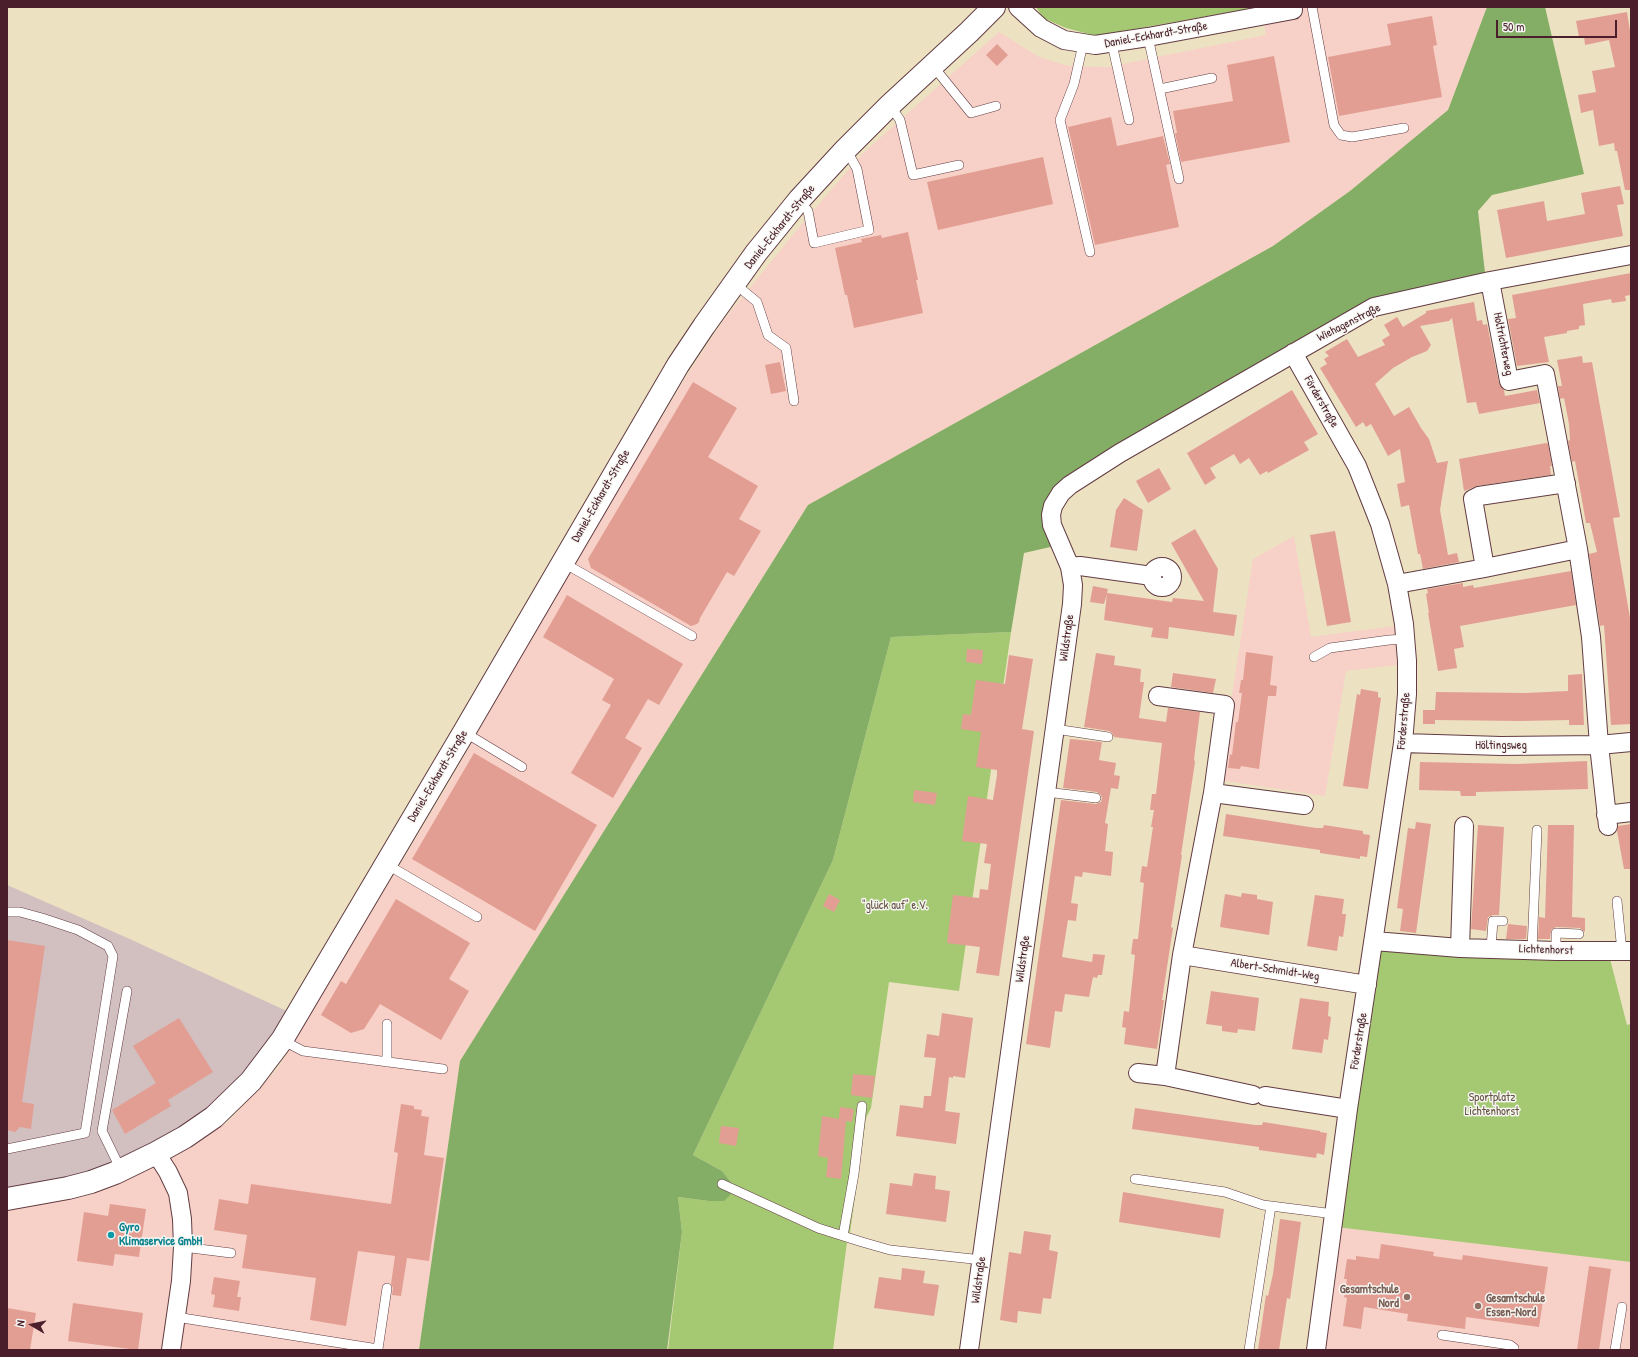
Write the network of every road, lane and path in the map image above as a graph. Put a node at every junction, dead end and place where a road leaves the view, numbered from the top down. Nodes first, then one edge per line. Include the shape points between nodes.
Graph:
1 (994, 7) edge
2 (1018, 7) edge
3 (1312, 7) edge
4 (1299, 8) edge
5 (1148, 37) junction
6 (1083, 44) junction
7 (1112, 44) junction
8 (933, 66) junction
9 (1212, 78) dead end
10 (1160, 89) junction
11 (890, 105) junction
12 (996, 106) dead end
13 (1129, 120) dead end
14 (1404, 128) dead end
15 (846, 149) junction
16 (959, 165) dead end
17 (1179, 179) dead end
18 (800, 200) junction
19 (1090, 252) dead end
20 (1631, 255) edge
21 (1490, 282) junction
22 (734, 283) junction
23 (1293, 353) junction
24 (794, 401) dead end
25 (1096, 469) joint
26 (1566, 483) junction
27 (1578, 549) junction
28 (562, 562) junction
29 (1070, 567) junction
30 (1485, 568) junction
31 (1152, 576) dead end
32 (1397, 584) junction
33 (692, 636) dead end
34 (1406, 639) junction
35 (1314, 657) dead end
36 (1158, 696) dead end
37 (1055, 729) junction
38 (464, 732) junction
39 (1108, 737) dead end
40 (1631, 742) edge
41 (1403, 743) junction
42 (1599, 745) junction
43 (522, 767) dead end
44 (1046, 792) junction
45 (1213, 793) junction
46 (1096, 798) dead end
47 (1304, 805) dead end
48 (1631, 812) edge
49 (1464, 826) dead end
50 (1537, 830) dead end
51 (386, 864) junction
52 (1616, 901) dead end
53 (7, 912) edge
54 (477, 917) dead end
55 (1503, 921) dead end
56 (1579, 934) dead end
57 (1374, 941) junction
58 (1460, 948) junction
59 (1492, 948) junction
60 (1532, 950) junction
61 (1556, 951) junction
62 (1627, 951) edge
63 (1182, 956) junction
64 (1367, 985) junction
65 (127, 991) dead end
66 (387, 1024) dead end
67 (282, 1040) junction
68 (387, 1062) junction
69 (443, 1069) dead end
70 (1138, 1073) dead end
71 (1165, 1076) junction
72 (862, 1106) dead end
73 (1348, 1109) junction
74 (7, 1149) edge
75 (156, 1153) junction
76 (121, 1170) junction
77 (1135, 1179) dead end
78 (722, 1184) dead end
79 (7, 1199) edge
80 (1270, 1206) junction
81 (1334, 1214) junction
82 (843, 1236) junction
83 (183, 1247) junction
84 (230, 1253) dead end
85 (982, 1260) junction
86 (387, 1288) dead end
87 (1622, 1307) dead end
88 (176, 1317) junction
89 (1442, 1335) dead end
90 (171, 1350) edge
91 (969, 1350) edge
92 (1249, 1350) edge
93 (1316, 1350) edge
94 (1514, 1350) edge
95 (1616, 1350) edge

1 - 8 street, Daniel-Eckhardt-Straße
2 - 6 street, Daniel-Eckhardt-Straße via 1041,28 1064,40
3 - 14 lane via 1334,125 1341,135 1352,137
4 - 5 street, Daniel-Eckhardt-Straße
5 - 7 street, Daniel-Eckhardt-Straße
5 - 10 lane
6 - 7 street, Daniel-Eckhardt-Straße
6 - 19 lane via 1074,84 1060,120
7 - 13 lane
8 - 11 street, Daniel-Eckhardt-Straße
8 - 12 lane via 971,113
9 - 10 lane
10 - 17 lane
11 - 15 street, Daniel-Eckhardt-Straße
11 - 16 lane via 900,120 913,175
15 - 18 street, Daniel-Eckhardt-Straße
15 - 18 lane via 858,169 869,230 814,243 808,211
18 - 22 street, Daniel-Eckhardt-Straße
20 - 21 street, Wiehagenstraße
21 - 23 street, Wiehagenstraße via 1374,307
21 - 26 street, Holtrichterweg via 1509,381 1545,374
22 - 24 lane via 757,302 768,335 786,348
22 - 28 street, Daniel-Eckhardt-Straße via 678,365
23 - 25 street, Wiehagenstraße
23 - 32 street, Förderstraße via 1357,466 1380,524
25 - 29 street, Wildstraße via 1070,485 1053,506 1052,525
26 - 27 street, Holtrichterweg
26 - 30 street via 1473,499
27 - 30 street
27 - 42 street, Holtrichterweg via 1591,637
28 - 33 lane
28 - 38 street, Daniel-Eckhardt-Straße
29 - 31 street via 1080,566
29 - 37 street, Wildstraße via 1073,585 1072,604
30 - 32 street
32 - 34 street, Förderstraße
34 - 35 lane via 1330,648
34 - 41 street, Förderstraße via 1407,694
36 - 45 street via 1225,705
37 - 39 lane
37 - 44 street, Wildstraße
38 - 43 lane
38 - 51 street, Daniel-Eckhardt-Straße
40 - 42 street, Höltingsweg
41 - 42 street, Höltingsweg
41 - 57 street, Förderstraße
42 - 48 street via 1607,820
44 - 46 lane
44 - 85 street, Wildstraße
45 - 47 street
45 - 63 street
49 - 58 street
50 - 60 lane
51 - 54 lane
51 - 67 street, Daniel-Eckhardt-Straße
52 - 62 lane
53 - 74 lane via 20,912 78,930 108,946 113,956 85,1133
55 - 59 lane via 1493,921
56 - 61 lane via 1556,933
57 - 58 street, Lichtenhorst
57 - 64 street, Förderstraße
58 - 59 street, Lichtenhorst
59 - 60 street, Lichtenhorst
60 - 61 street, Lichtenhorst
61 - 62 street, Lichtenhorst
63 - 64 street, Albert-Schmidt-Weg
63 - 71 street
64 - 73 street, Förderstraße
65 - 76 lane via 102,1131
66 - 68 lane
67 - 68 lane via 303,1051
67 - 75 street, Daniel-Eckhardt-Straße via 263,1067 233,1100 197,1129
68 - 69 lane
70 - 71 street
71 - 73 street via 1259,1095
72 - 82 lane
73 - 81 street, Förderstraße
75 - 76 street, Daniel-Eckhardt-Straße
75 - 83 street via 178,1194
76 - 79 street, Daniel-Eckhardt-Straße via 68,1188
77 - 80 lane via 1225,1192
78 - 82 lane via 818,1228
80 - 81 lane
80 - 92 lane
81 - 93 street, Förderstraße
82 - 85 lane via 890,1250
83 - 84 lane
83 - 88 street
85 - 91 street, Wildstraße
86 - 88 lane via 378,1349
87 - 95 lane
88 - 90 street
89 - 94 lane via 1510,1345

